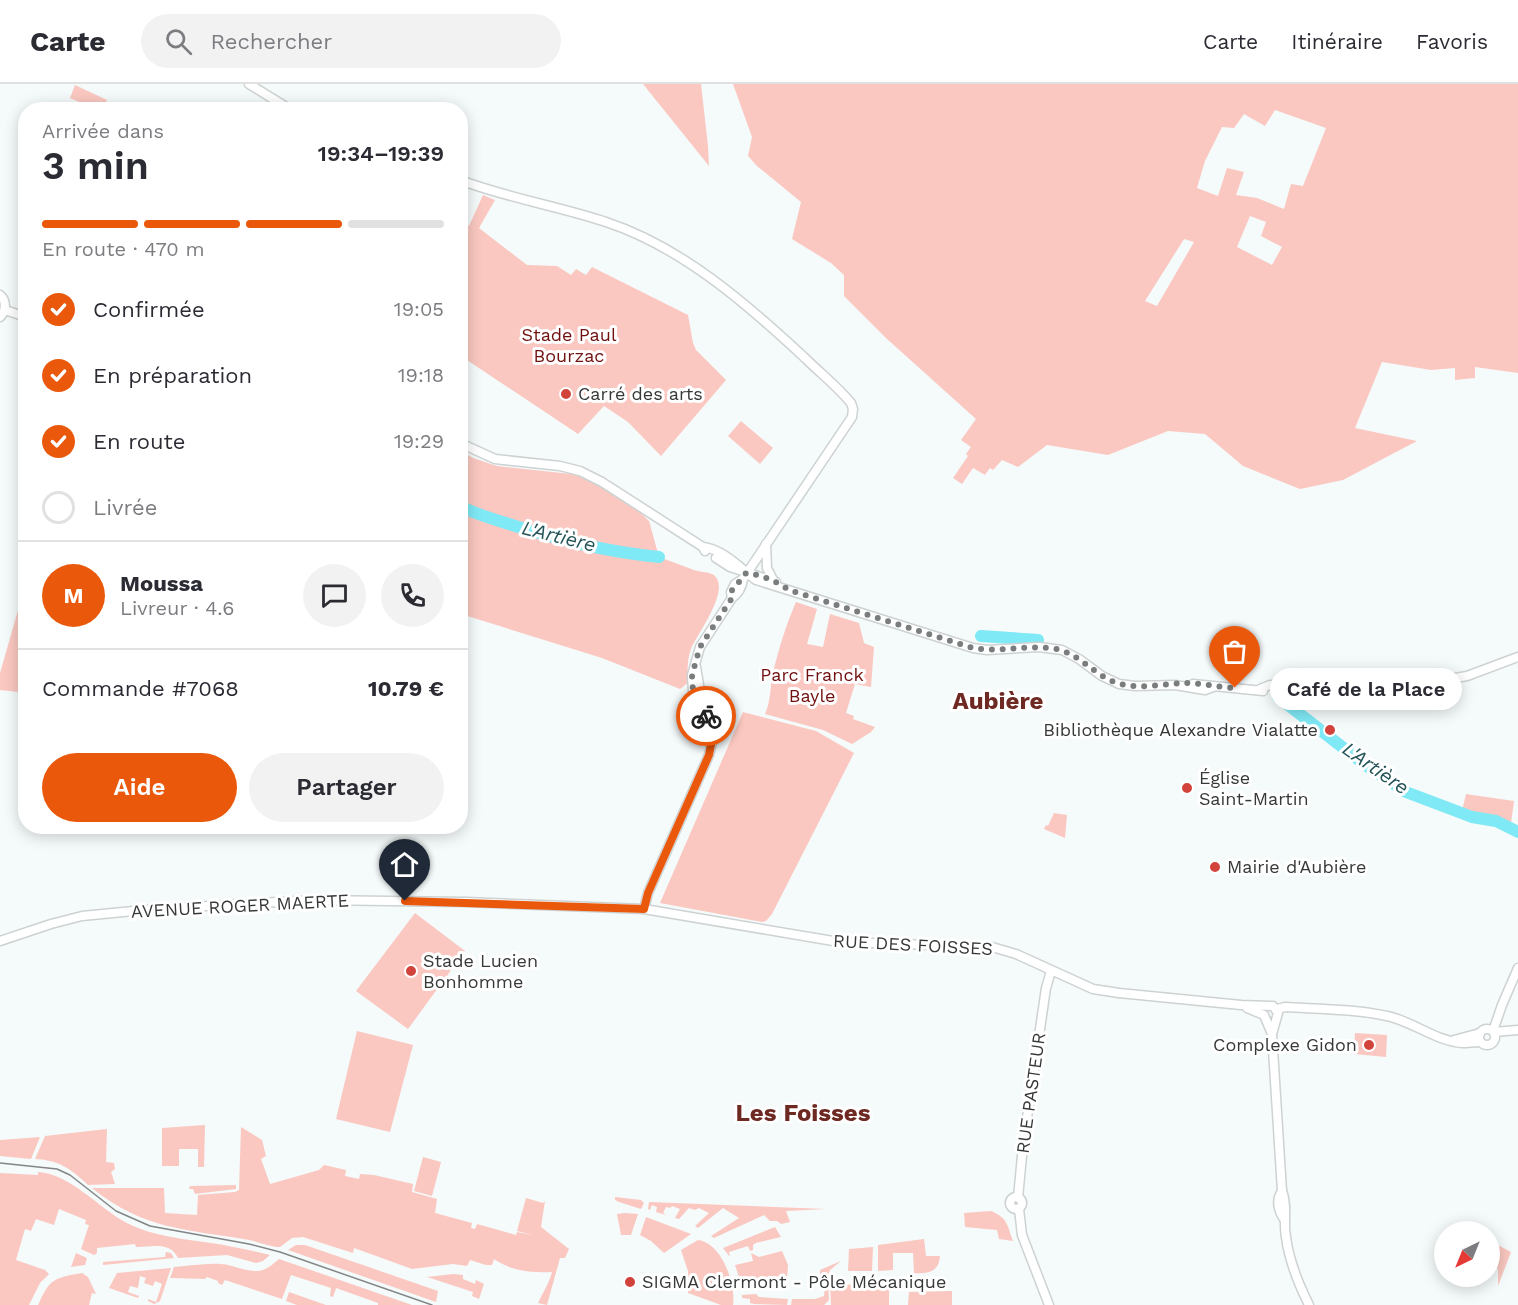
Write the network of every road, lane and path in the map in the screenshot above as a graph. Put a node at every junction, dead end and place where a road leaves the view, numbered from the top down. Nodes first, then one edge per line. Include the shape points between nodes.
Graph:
1 (249, 84) edge
2 (278, 102) edge
3 (468, 182) edge
4 (0, 295) edge
5 (2, 314) edge
6 (18, 316) edge
7 (468, 447) edge
8 (766, 544) junction
9 (755, 560) junction
10 (732, 565) junction
11 (742, 579) junction
12 (773, 580) junction
13 (789, 590) junction
14 (1518, 657) edge
15 (644, 909) junction
16 (771, 930) joint
17 (0, 941) edge
18 (1518, 968) edge
19 (1051, 971) junction
20 (1066, 978) junction
21 (1046, 987) junction
22 (1502, 1005) junction
23 (1272, 1014) junction
24 (1498, 1017) junction
25 (1516, 1030) edge
26 (1488, 1034) junction
27 (1049, 1305) edge
28 (1309, 1305) edge

1 - 2 main road
3 - 8 main road via 606,222 668,251 762,318 853,405 852,417
4 - 5 main road via 5,304
5 - 6 main road
7 - 10 main road via 495,459 580,471
8 - 9 main road
8 - 12 main road via 767,568
9 - 10 main road
9 - 11 main road
10 - 11 main road
10 - 11 main road
11 - 12 main road via 758,575
11 - 13 main road
11 - 15 main road via 700,647 696,667 699,699 712,730 711,745
12 - 13 main road
13 - 14 main road via 977,649 1062,650 1119,684 1135,686 1266,692 1301,678 1416,682 1467,676
15 - 16 main road, AVENUE ROGER MAERTE
15 - 17 main road, AVENUE ROGER MAERTE via 303,900 82,916
16 - 19 main road, RUE DES FOISSES via 838,942 992,947
18 - 22 main road
19 - 20 main road, RUE DES FOISSES
19 - 21 main road, RUE PASTEUR
20 - 21 main road
20 - 23 main road, RUE DES FOISSES via 1113,993 1241,1005
21 - 27 main road, RUE PASTEUR via 1018,1198 1011,1205 1019,1209 1022,1235
22 - 24 main road
22 - 26 main road
23 - 26 main road, RUE DES FOISSES via 1300,1008 1364,1012 1444,1039
23 - 28 main road via 1284,1219 1290,1258
24 - 25 main road
24 - 26 main road
25 - 26 main road

